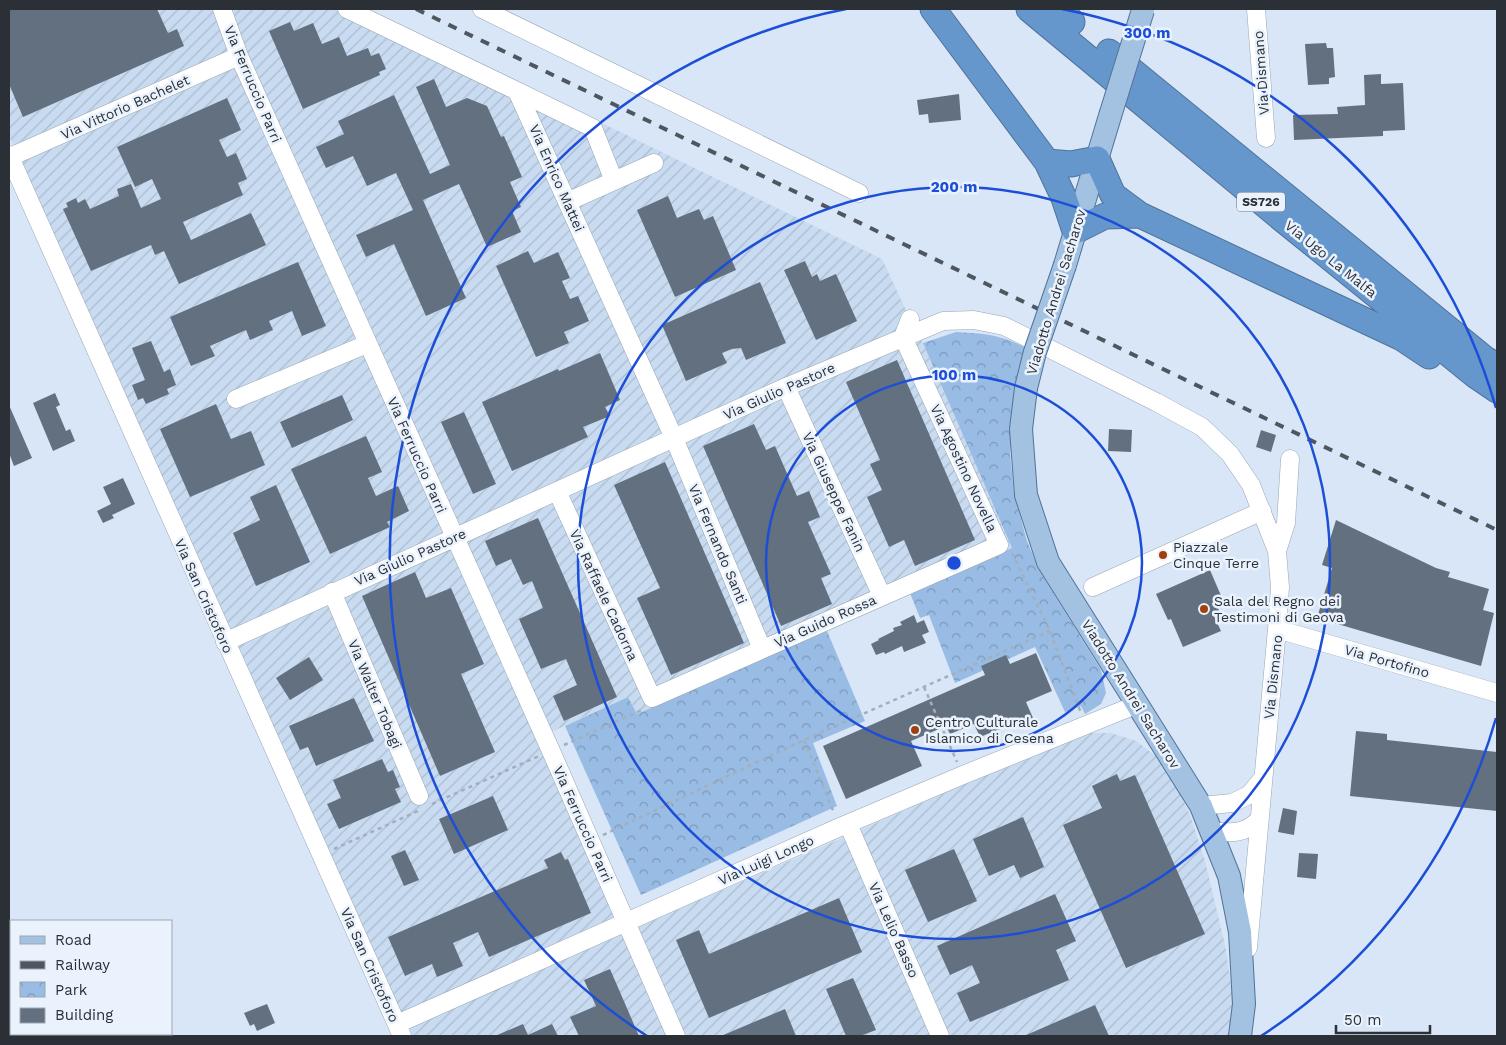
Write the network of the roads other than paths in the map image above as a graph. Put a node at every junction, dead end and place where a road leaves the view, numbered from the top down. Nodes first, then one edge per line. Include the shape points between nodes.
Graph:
1 (222, 9) edge
2 (347, 9) edge
3 (482, 9) edge
4 (933, 9) edge
5 (1029, 9) edge
6 (1144, 9) edge
7 (1256, 9) edge
8 (1063, 13) edge
9 (239, 56) junction
10 (517, 91) junction
11 (1266, 138) dead end
12 (9, 156) edge
13 (1097, 159) junction
14 (1048, 162) junction
15 (654, 164) dead end
16 (614, 181) junction
17 (859, 193) dead end
18 (567, 202) junction
19 (1140, 215) junction
20 (1075, 231) junction
21 (910, 319) dead end
22 (903, 337) junction
23 (367, 344) junction
24 (1497, 366) edge
25 (786, 387) junction
26 (1497, 390) edge
27 (236, 400) dead end
28 (1497, 402) edge
29 (674, 438) junction
30 (1290, 459) dead end
31 (557, 491) junction
32 (1262, 511) junction
33 (454, 537) junction
34 (999, 545) joint
35 (1277, 551) junction
36 (1093, 587) dead end
37 (332, 592) junction
38 (882, 596) junction
39 (1277, 629) junction
40 (225, 642) junction
41 (762, 649) junction
42 (1497, 693) edge
43 (652, 698) joint
44 (1138, 704) junction
45 (1263, 778) junction
46 (419, 796) dead end
47 (1201, 806) junction
48 (1259, 820) junction
49 (844, 826) junction
50 (1210, 831) junction
51 (627, 923) junction
52 (1244, 1004) junction
53 (399, 1030) edge
54 (676, 1036) edge
55 (940, 1036) edge
56 (1240, 1036) edge

1 - 9 street, Via Ferruccio Parri
2 - 10 street
3 - 17 street
4 - 14 highway
5 - 26 highway, Via Ugo La Malfa / SS726 via 1289,225
6 - 13 main road, Viadotto Andrei Sacharov, bridge
7 - 11 street, Via Dismano
8 - 24 highway, Via Ugo La Malfa / SS726 via 1276,190
9 - 12 street, Via Vittorio Bachelet
9 - 23 street, Via Ferruccio Parri
10 - 16 street via 594,128
10 - 18 street, Via Enrico Mattei
12 - 40 street, Via San Cristoforo
13 - 14 highway via 1071,164
13 - 19 highway via 1113,195
13 - 20 main road, Viadotto Andrei Sacharov
14 - 20 highway
15 - 16 street
16 - 18 street
18 - 29 street, Via Enrico Mattei
19 - 20 highway via 1105,216
19 - 28 highway via 1402,338
20 - 44 main road, Viadotto Andrei Sacharov, bridge via 1026,388 1021,428 1026,495 1048,562
21 - 22 street
22 - 25 street, Via Giulio Pastore
22 - 32 street, Via Giulio Pastore via 943,321 974,320 1004,326 1202,427 1230,454
22 - 34 street, Via Agostino Novella
23 - 27 street
23 - 33 street, Via Ferruccio Parri
25 - 29 street, Via Giulio Pastore
25 - 38 street, Via Giuseppe Fanin
29 - 31 street, Via Giulio Pastore
29 - 41 street, Via Fernando Santi
30 - 35 street, Via Dismano via 1286,523
31 - 33 street, Via Giulio Pastore
31 - 43 street, Via Raffaele Cadorna
32 - 35 street, Via Giulio Pastore
32 - 36 street
33 - 37 street, Via Giulio Pastore
33 - 51 street, Via Ferruccio Parri
34 - 38 street, Via Guido Rossa
35 - 39 street, Via Dismano via 1280,587
37 - 40 street, Via Giulio Pastore
37 - 46 street, Via Walter Tobagi
38 - 41 street, Via Guido Rossa
39 - 42 street, Via Portofino
39 - 45 street, Via Dismano
40 - 53 street, Via San Cristoforo
41 - 43 street, Via Guido Rossa
44 - 47 main road, Viadotto Andrei Sacharov
44 - 49 street, Via Luigi Longo
45 - 47 street via 1250,795 1232,804
45 - 48 street, Via Dismano
47 - 50 main road, Via Dismano
48 - 50 street via 1249,829 1231,833
48 - 52 street, Via Dismano
49 - 51 street, Via Luigi Longo
49 - 55 street, Via Lelio Basso
50 - 52 main road, Via Dismano via 1229,876 1240,932
51 - 53 street, Via Luigi Longo
51 - 54 street, Via Ferruccio Parri
52 - 56 main road, Via Dismano

